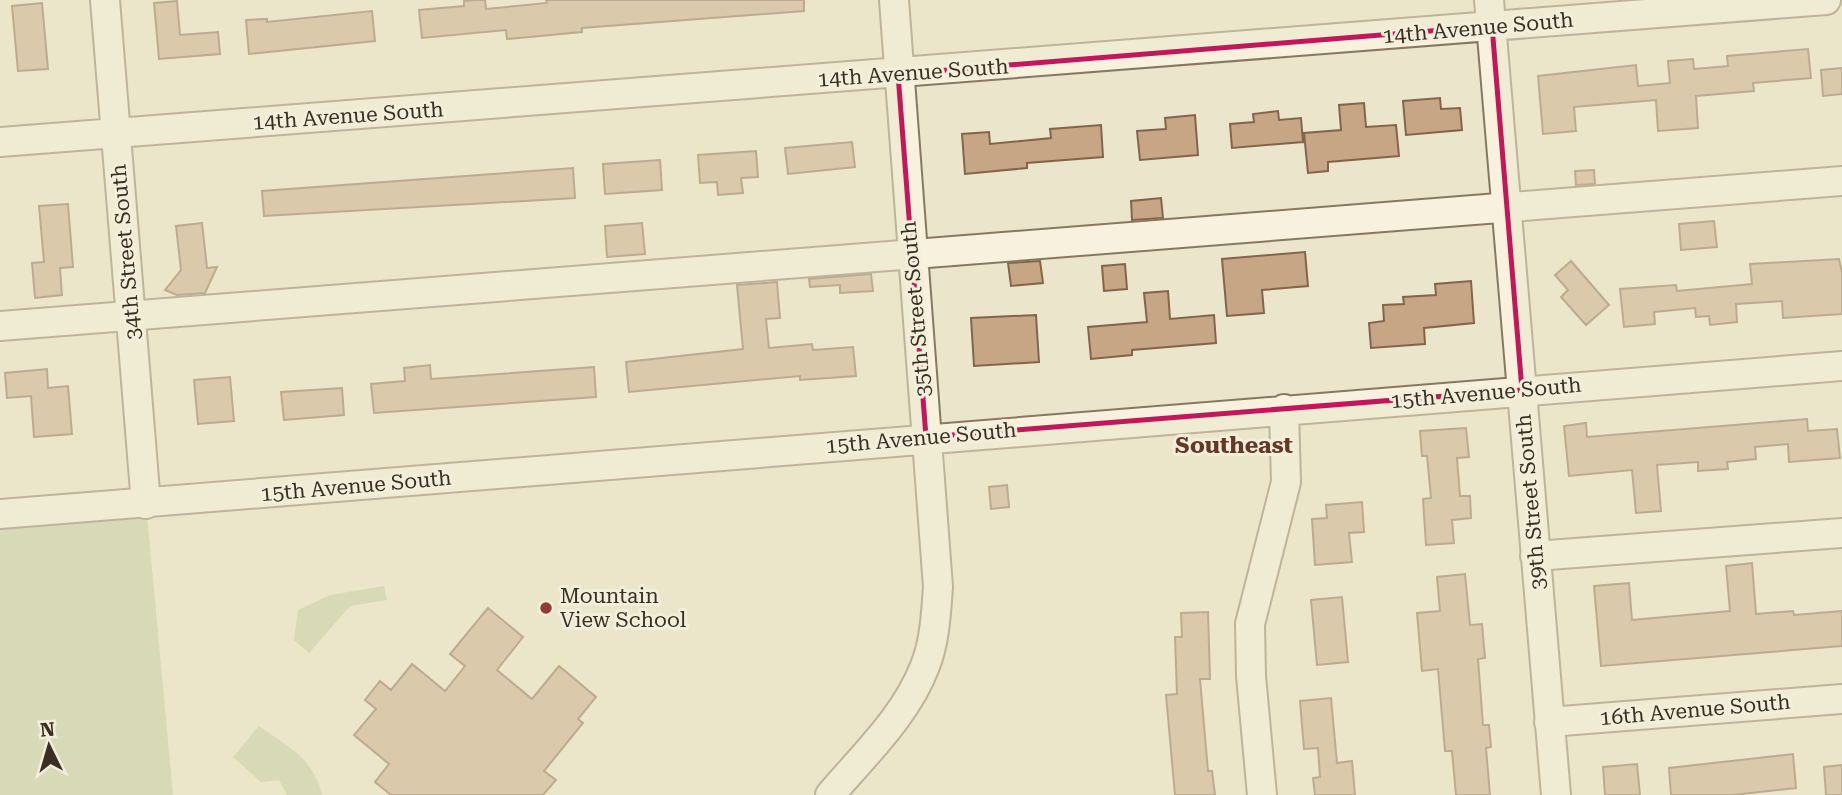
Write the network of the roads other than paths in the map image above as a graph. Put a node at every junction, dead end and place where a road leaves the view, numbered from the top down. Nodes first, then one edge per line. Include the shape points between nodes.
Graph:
1 (105, 0) edge
2 (894, 0) edge
3 (1826, 0) edge
4 (1491, 13) edge
5 (898, 74) junction
6 (116, 133) junction
7 (0, 142) edge
8 (1842, 181) edge
9 (1507, 208) junction
10 (912, 254) junction
11 (131, 315) junction
12 (0, 326) edge
13 (1842, 366) edge
14 (1522, 390) junction
15 (1284, 409) junction
16 (926, 437) junction
17 (146, 504) junction
18 (0, 514) edge
19 (1842, 533) edge
20 (1535, 556) junction
21 (1842, 699) edge
22 (1549, 722) junction
23 (830, 795) edge
24 (1262, 795) edge
25 (1556, 795) edge

1 - 6 street, 34th Street South
2 - 5 street, 35th Street South
3 - 4 street, 14th Avenue South
4 - 5 street, 14th Avenue South
4 - 9 street, 39th Street South
5 - 6 street, 14th Avenue South
5 - 10 street, 35th Street South
6 - 7 street, 14th Avenue South
6 - 11 street, 34th Street South
8 - 9 street
9 - 10 street
9 - 14 street, 39th Street South
10 - 11 street
10 - 16 street, 35th Street South
11 - 12 street
11 - 17 street, 34th Street South
13 - 14 street, 15th Avenue South
14 - 15 street, 15th Avenue South
14 - 20 street, 39th Street South
15 - 16 street, 15th Avenue South
15 - 24 street via 1286,482 1250,624
16 - 17 street, 15th Avenue South
16 - 23 street, 35th Street South via 938,587 925,666 901,711
17 - 18 street, 15th Avenue South
19 - 20 street
20 - 22 street, 39th Street South
21 - 22 street, 16th Avenue South
22 - 25 street, 39th Street South

